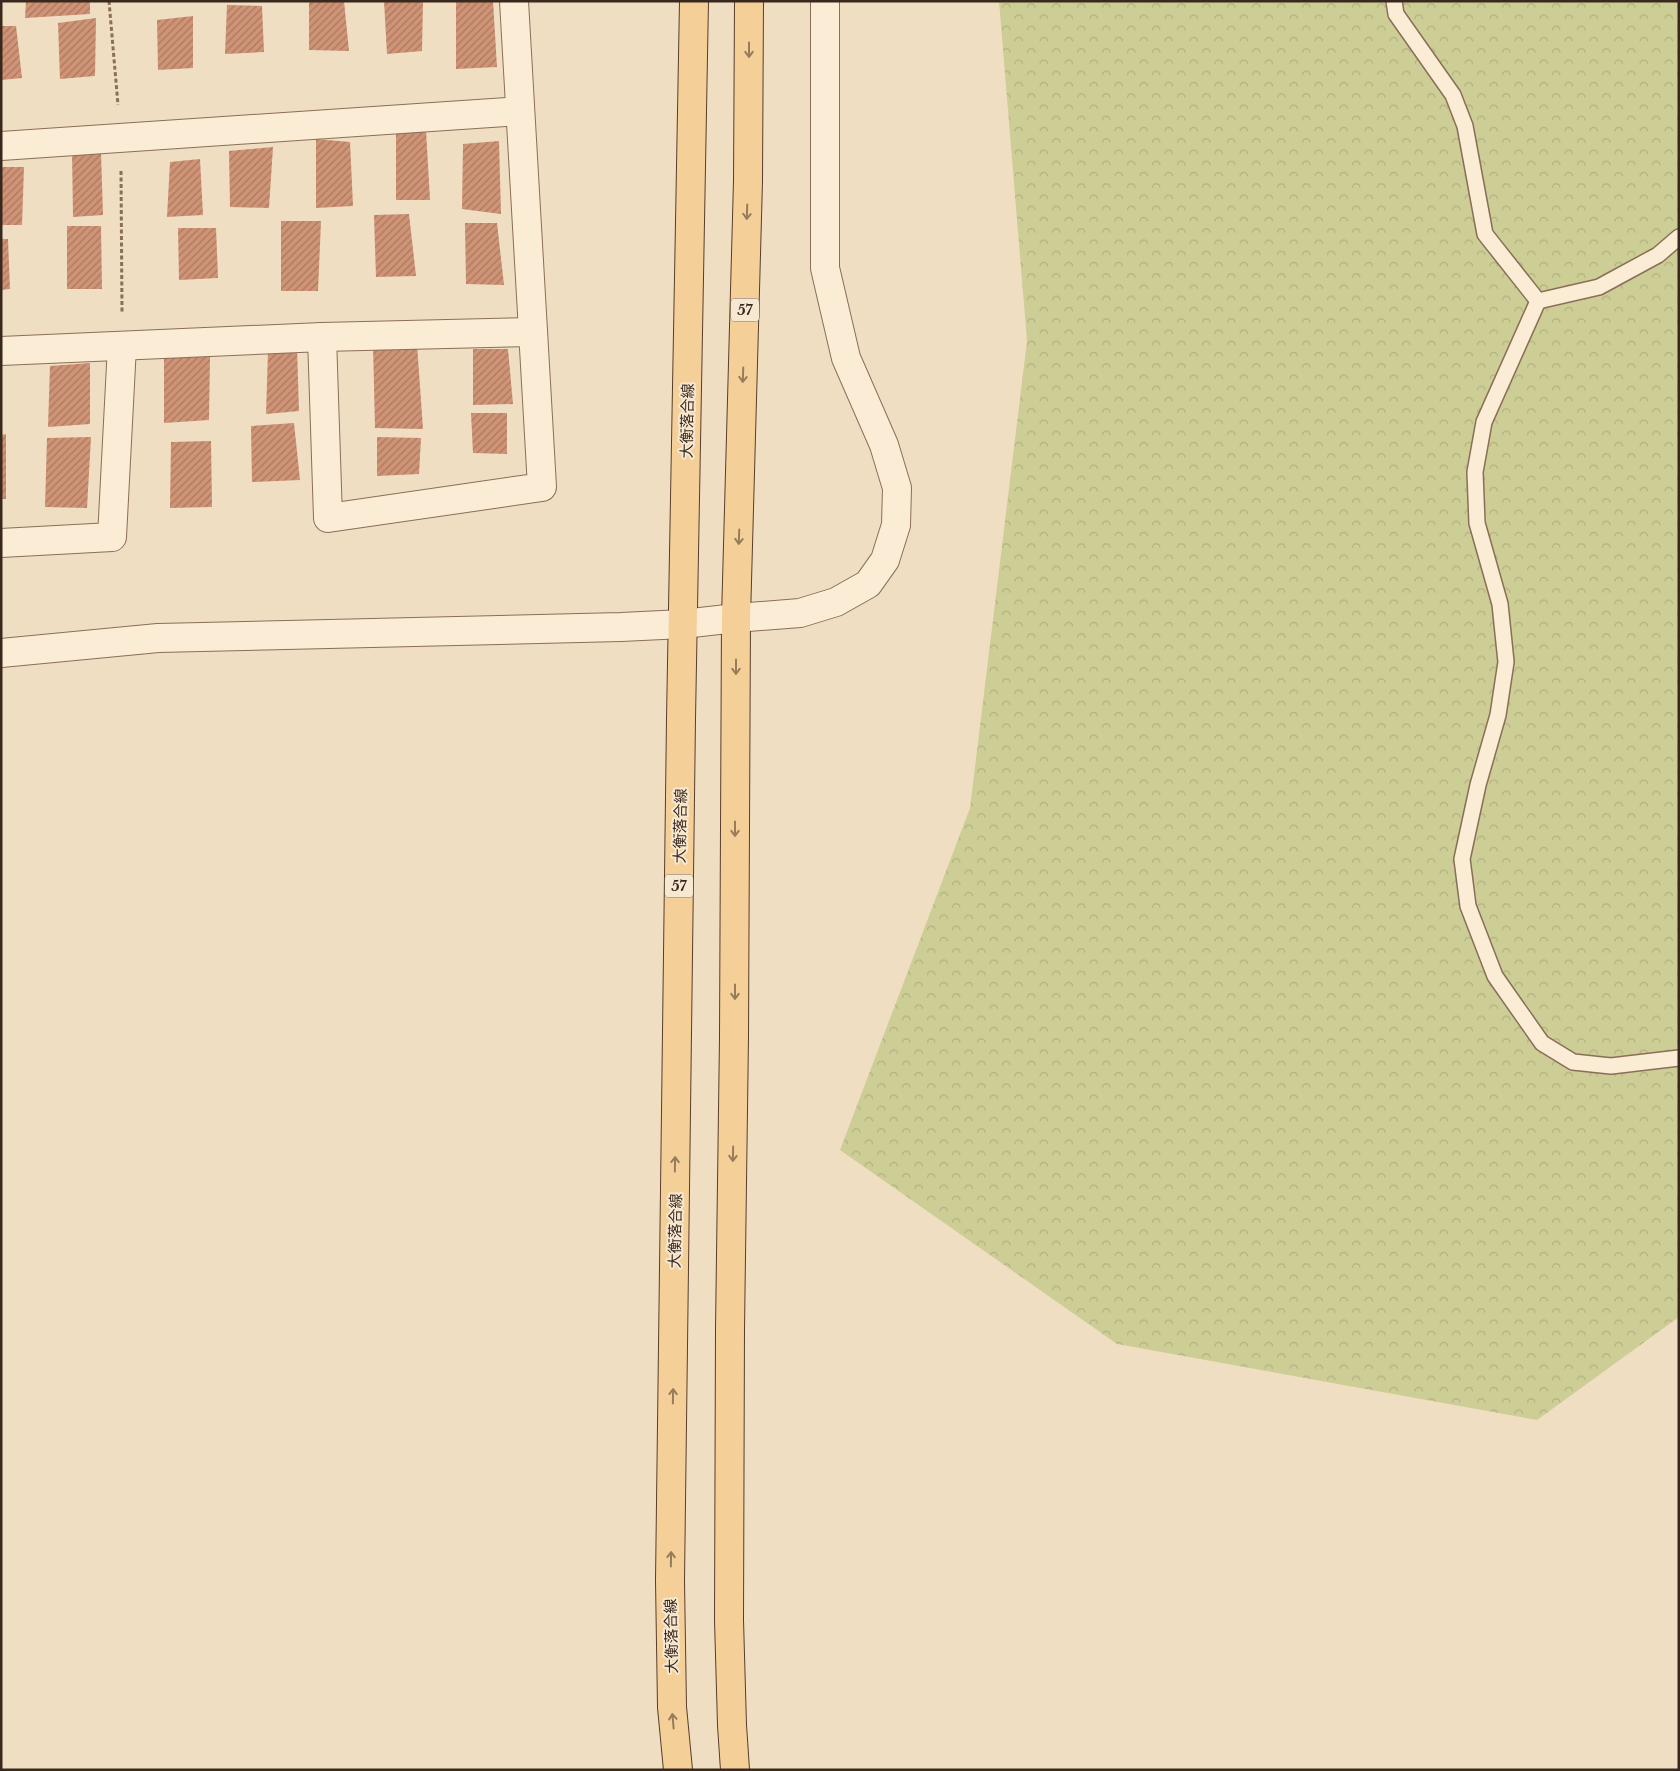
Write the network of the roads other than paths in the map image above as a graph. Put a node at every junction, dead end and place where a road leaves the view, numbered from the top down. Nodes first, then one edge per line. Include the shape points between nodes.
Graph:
1 (514, 1) edge
2 (694, 1) edge
3 (749, 1) edge
4 (825, 1) edge
5 (1394, 1) edge
6 (520, 111) junction
7 (1, 146) edge
8 (1679, 237) edge
9 (1538, 301) junction
10 (533, 332) junction
11 (322, 337) junction
12 (122, 346) junction
13 (1, 351) edge
14 (1, 543) edge
15 (736, 618) junction
16 (682, 624) junction
17 (1, 653) edge
18 (1679, 1058) edge
19 (678, 1770) edge
20 (735, 1770) edge

1 - 6 street
2 - 16 main road, 大衡落合線 / 57
3 -> 15 main road, 57 via 748,180
4 - 15 street via 825,268 846,358 884,445 897,488 896,525 885,560 868,584 836,602 800,613
5 - 9 lane via 1396,14 1453,96 1465,126 1485,234
6 - 7 street
6 - 10 street
8 - 9 lane via 1658,255 1599,287
9 - 18 lane via 1484,422 1475,472 1477,523 1500,604 1506,662 1498,715 1462,859 1468,906 1495,976 1542,1043 1573,1062 1611,1066
10 - 11 street
10 - 11 street via 542,487 328,518
11 - 12 street
12 - 13 street
12 - 14 street via 112,537
15 - 16 street
15 -> 20 main road, 57 via 729,1601
16 - 17 street via 158,638
19 -> 16 main road, 大衡落合線 / 57 via 672,1707 670,1581

